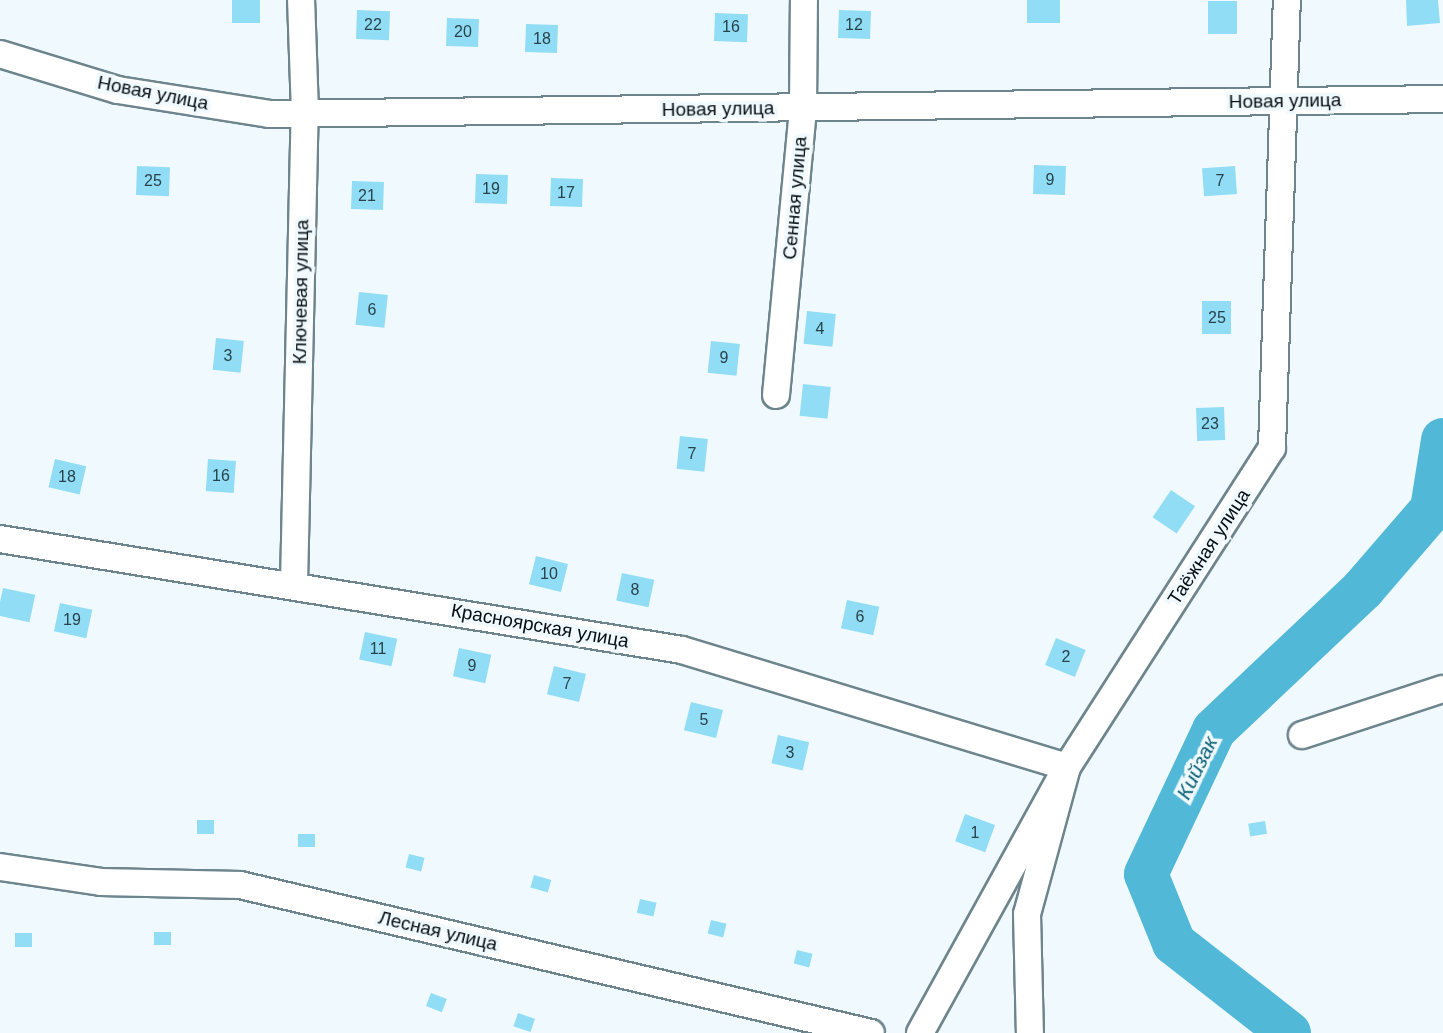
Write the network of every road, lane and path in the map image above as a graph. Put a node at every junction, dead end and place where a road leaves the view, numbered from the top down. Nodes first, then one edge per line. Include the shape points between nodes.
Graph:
1 (302, 0) edge
2 (804, 0) edge
3 (1287, 0) edge
4 (0, 54) edge
5 (1443, 99) edge
6 (1283, 101) junction
7 (803, 108) junction
8 (305, 113) junction
9 (776, 395) dead end
10 (0, 539) edge
11 (294, 584) junction
12 (1443, 690) edge
13 (1303, 735) dead end
14 (1067, 767) junction
15 (0, 867) edge
16 (871, 1033) edge
17 (920, 1033) edge
18 (1030, 1033) edge

1 - 8 street, Ключевая улица
2 - 7 street, Сенная улица
3 - 6 street, Таёжная улица
4 - 8 street, Новая улица via 118,90
5 - 6 street, Новая улица
6 - 7 street, Новая улица
6 - 14 street, Таёжная улица via 1272,448
7 - 8 street, Новая улица
7 - 9 street, Сенная улица
8 - 11 street, Ключевая улица
10 - 11 street, Красноярская улица
11 - 14 street, Красноярская улица via 682,650
12 - 13 street
14 - 17 street, Таёжная улица
14 - 18 street via 1027,914
15 - 16 street, Лесная улица via 101,882 240,885

